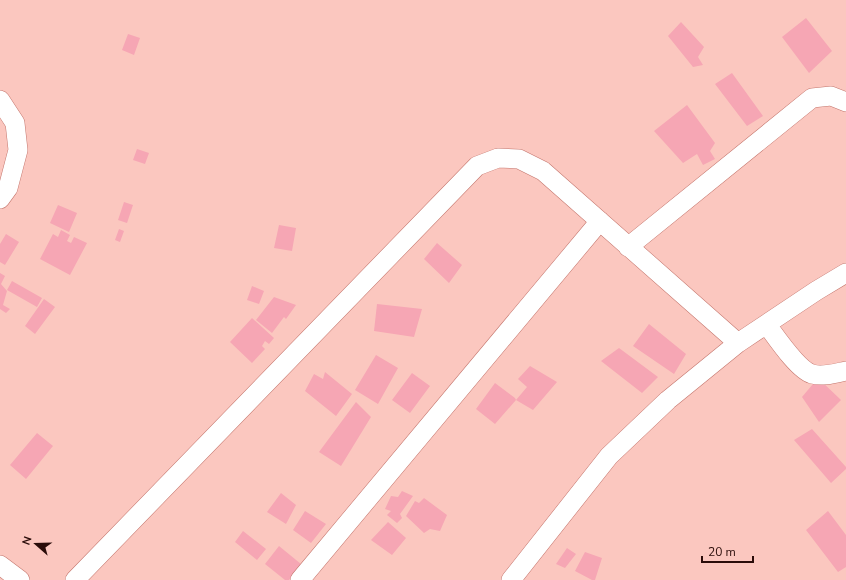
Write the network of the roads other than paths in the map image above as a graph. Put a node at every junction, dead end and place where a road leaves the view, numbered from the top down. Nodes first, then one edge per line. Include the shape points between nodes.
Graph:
1 (0, 100) edge
2 (846, 102) edge
3 (0, 199) edge
4 (600, 221) junction
5 (628, 246) junction
6 (846, 273) edge
7 (767, 325) junction
8 (738, 343) junction
9 (846, 371) edge
10 (0, 565) edge
11 (20, 580) edge
12 (75, 580) edge
13 (300, 580) edge
14 (511, 580) edge

1 - 3 street via 15,122 18,150 8,188
2 - 5 street via 831,96 812,98
4 - 5 street
4 - 12 street via 543,171 519,159 498,158 477,166
4 - 13 street
5 - 8 street
6 - 7 street
7 - 8 street
7 - 9 street via 802,369 813,374
8 - 14 street via 668,400 609,456
10 - 11 street

